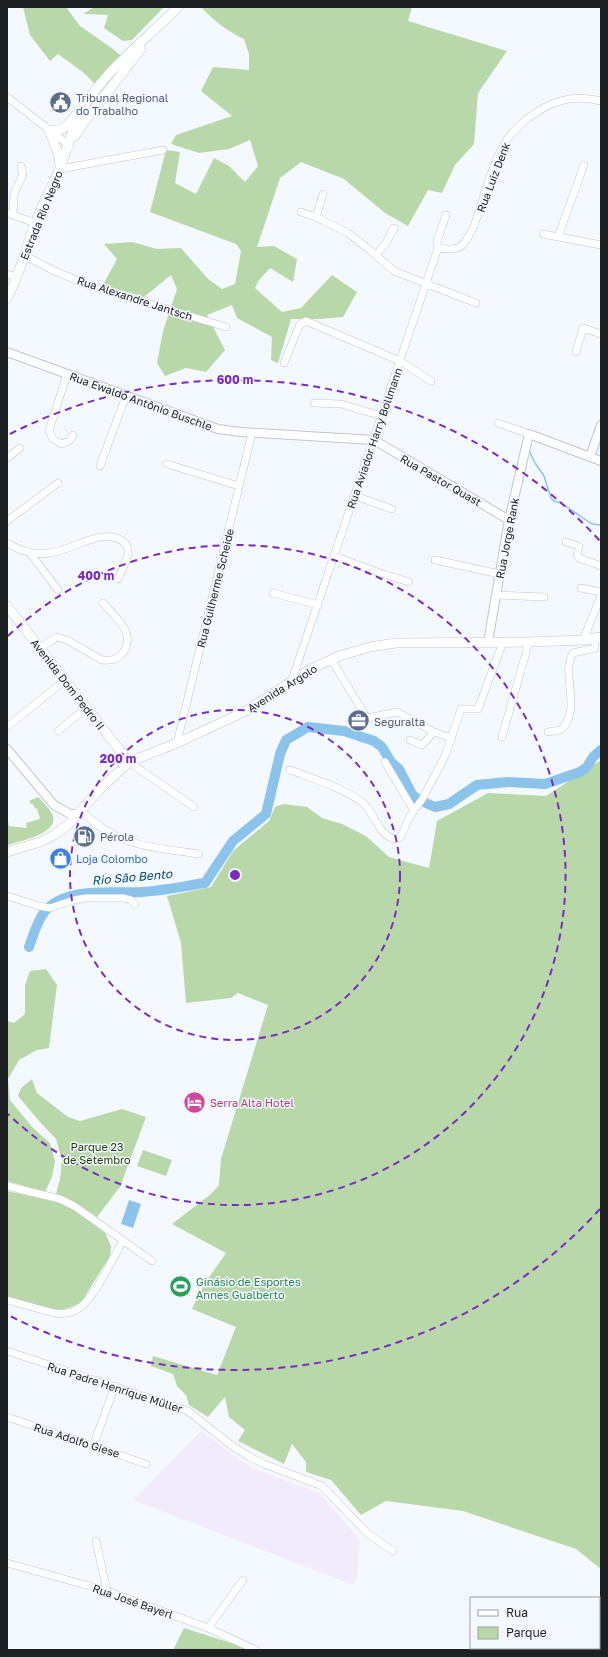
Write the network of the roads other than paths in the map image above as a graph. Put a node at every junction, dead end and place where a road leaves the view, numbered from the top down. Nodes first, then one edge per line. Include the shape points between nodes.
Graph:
1 (178, 7) edge
2 (158, 28) junction
3 (7, 97) edge
4 (601, 101) edge
5 (87, 102) junction
6 (49, 130) junction
7 (68, 148) junction
8 (163, 150) dead end
9 (584, 165) dead end
10 (21, 166) dead end
11 (60, 169) junction
12 (323, 194) dead end
13 (300, 212) dead end
14 (10, 214) edge
15 (446, 215) dead end
16 (316, 217) junction
17 (35, 223) junction
18 (394, 228) dead end
19 (543, 234) dead end
20 (558, 237) junction
21 (601, 245) edge
22 (438, 248) junction
23 (24, 255) junction
24 (376, 255) junction
25 (7, 274) edge
26 (17, 277) junction
27 (426, 284) junction
28 (7, 298) edge
29 (476, 303) dead end
30 (226, 327) dead end
31 (601, 334) edge
32 (7, 352) edge
33 (576, 352) dead end
34 (400, 361) junction
35 (284, 363) dead end
36 (67, 374) junction
37 (431, 381) dead end
38 (126, 396) junction
39 (314, 403) dead end
40 (382, 416) junction
41 (498, 423) dead end
42 (601, 425) edge
43 (252, 433) junction
44 (529, 434) junction
45 (73, 435) dead end
46 (374, 440) junction
47 (20, 448) dead end
48 (590, 457) junction
49 (7, 458) edge
50 (601, 461) edge
51 (167, 464) dead end
52 (100, 466) dead end
53 (58, 483) dead end
54 (240, 486) junction
55 (355, 496) junction
56 (392, 509) dead end
57 (509, 520) junction
58 (7, 521) edge
59 (566, 542) dead end
60 (7, 543) edge
61 (30, 554) junction
62 (334, 556) junction
63 (435, 560) dead end
64 (601, 566) edge
65 (500, 574) junction
66 (118, 579) dead end
67 (409, 582) dead end
68 (581, 588) dead end
69 (58, 590) dead end
70 (601, 592) edge
71 (273, 593) dead end
72 (496, 595) junction
73 (601, 596) edge
74 (544, 597) dead end
75 (103, 603) dead end
76 (318, 605) junction
77 (7, 606) edge
78 (598, 638) edge
79 (583, 640) junction
80 (488, 642) junction
81 (503, 642) junction
82 (529, 642) junction
83 (40, 648) junction
84 (331, 659) junction
85 (299, 660) junction
86 (309, 670) junction
87 (65, 680) junction
88 (292, 680) junction
89 (86, 708) junction
90 (7, 727) edge
91 (58, 731) dead end
92 (434, 732) junction
93 (548, 732) dead end
94 (502, 737) dead end
95 (452, 738) junction
96 (410, 740) dead end
97 (177, 742) junction
98 (7, 749) edge
99 (129, 762) junction
100 (385, 762) dead end
101 (290, 770) dead end
102 (419, 805) junction
103 (194, 807) dead end
104 (79, 812) junction
105 (7, 852) edge
106 (199, 854) dead end
107 (7, 896) edge
108 (134, 904) dead end
109 (7, 1186) edge
110 (123, 1240) junction
111 (152, 1261) dead end
112 (7, 1300) edge
113 (7, 1351) edge
114 (115, 1386) junction
115 (7, 1417) edge
116 (93, 1446) junction
117 (146, 1464) dead end
118 (96, 1541) dead end
119 (393, 1551) dead end
120 (7, 1563) edge
121 (243, 1580) dead end
122 (107, 1591) junction
123 (208, 1628) junction
124 (256, 1650) edge

1 - 2 main road
2 - 5 main road via 120,63
2 - 7 main road via 84,122
3 - 6 street
4 - 22 street, Rua Luiz Denk via 577,97 555,102 536,112 514,130 502,148 469,238 464,245 456,249
5 - 6 main road via 63,129
5 - 7 main road via 78,117
6 - 7 street
6 - 11 main road via 58,153
7 - 11 main road, Estrada Rio Negro
8 - 11 street
9 - 20 street
10 - 14 street via 23,174 14,194
11 - 17 main road, Estrada Rio Negro
12 - 16 street
13 - 16 street
14 - 17 street
15 - 22 street, Rua Aviador Harry Bollmann via 436,241
16 - 24 street via 348,234
17 - 23 main road, Estrada Rio Negro
18 - 24 street
19 - 20 street
20 - 21 street
22 - 27 street, Rua Aviador Harry Bollmann
23 - 26 main road, Estrada Rio Negro
23 - 30 street, Rua Alexandre Jantsch via 88,285
24 - 27 street via 394,271
25 - 26 street
26 - 28 main road, Estrada Rio Negro
27 - 29 street
27 - 34 street, Rua Aviador Harry Bollmann
31 - 33 street via 583,328
32 - 36 street, Rua Ewaldo Antônio Buschle
34 - 35 street via 306,321 300,324
34 - 37 street
34 - 40 street, Rua Aviador Harry Bollmann
36 - 38 street, Rua Ewaldo Antônio Buschle
36 - 45 street via 49,431 53,439 62,444 69,441
38 - 43 street, Rua Ewaldo Antônio Buschle via 208,426
38 - 52 street
39 - 40 street via 341,404
40 - 46 street, Rua Aviador Harry Bollmann
41 - 44 street
42 - 48 street
43 - 46 street, Rua Ewaldo Antônio Buschle
43 - 54 street, Rua Guilherme Scheide
44 - 48 street
44 - 57 street, Rua Jorge Rank
46 - 55 street, Rua Aviador Harry Bollmann
46 - 57 street, Rua Pastor Quast
47 - 49 street
48 - 50 street
51 - 54 street
53 - 58 street
54 - 97 street, Rua Guilherme Scheide
55 - 56 street
55 - 62 street, Rua Aviador Harry Bollmann
57 - 65 street, Rua Jorge Rank
59 - 64 street via 579,546 579,558
60 - 61 street
61 - 66 street via 58,552 101,537 114,537 125,543 128,548
61 - 69 street
62 - 67 street
62 - 76 street, Rua Aviador Harry Bollmann
63 - 65 street
65 - 72 street, Rua Jorge Rank
68 - 70 street
71 - 76 street
72 - 74 street
72 - 80 street, Rua Jorge Rank
73 - 79 street
75 - 83 street via 127,633 126,647 118,658 102,660 57,637
76 - 85 street, Rua Aviador Harry Bollmann
77 - 83 main road, Avenida Dom Pedro II
78 - 79 main road, Avenida Argolo
78 - 93 street via 595,648 574,653 571,657 571,714 561,730
79 - 82 main road, Avenida Argolo
80 - 81 main road, Avenida Argolo
80 - 84 main road, Avenida Argolo via 396,643 358,650
81 - 82 main road, Avenida Argolo
81 - 95 street via 478,709 461,709
82 - 94 street
83 - 87 main road, Avenida Dom Pedro II
84 - 86 main road, Avenida Argolo
84 - 92 street via 367,718 397,712
85 - 86 street
85 - 88 street, Rua Aviador Harry Bollmann
86 - 88 main road, Avenida Argolo
87 - 89 main road, Avenida Dom Pedro II
87 - 90 street
88 - 97 main road, Avenida Argolo via 246,711
89 - 91 street
89 - 99 main road, Avenida Dom Pedro II
92 - 95 street
92 - 96 street via 422,745
95 - 102 street
97 - 99 main road, Avenida Argolo
98 - 104 street via 54,805 70,814
99 - 103 street
99 - 104 main road, Avenida Argolo
100 - 102 street
101 - 102 street via 358,799 369,809 385,835 391,839 399,838
104 - 105 main road, Avenida Argolo via 68,824 47,839
104 - 106 street via 126,841
107 - 108 street via 47,908 86,898 124,898
109 - 110 street via 67,1202
110 - 111 street
110 - 112 street via 91,1294 75,1311 54,1313
113 - 114 street, Rua Padre Henrique Müller
114 - 116 street
114 - 119 street, Rua Padre Henrique Müller via 188,1411 250,1458 322,1486 366,1533
115 - 116 street, Rua Adolfo Giese
116 - 117 street, Rua Adolfo Giese
118 - 122 street
120 - 122 street, Rua José Bayerl
121 - 123 street
122 - 123 street, Rua José Bayerl
123 - 124 street, Rua José Bayerl

